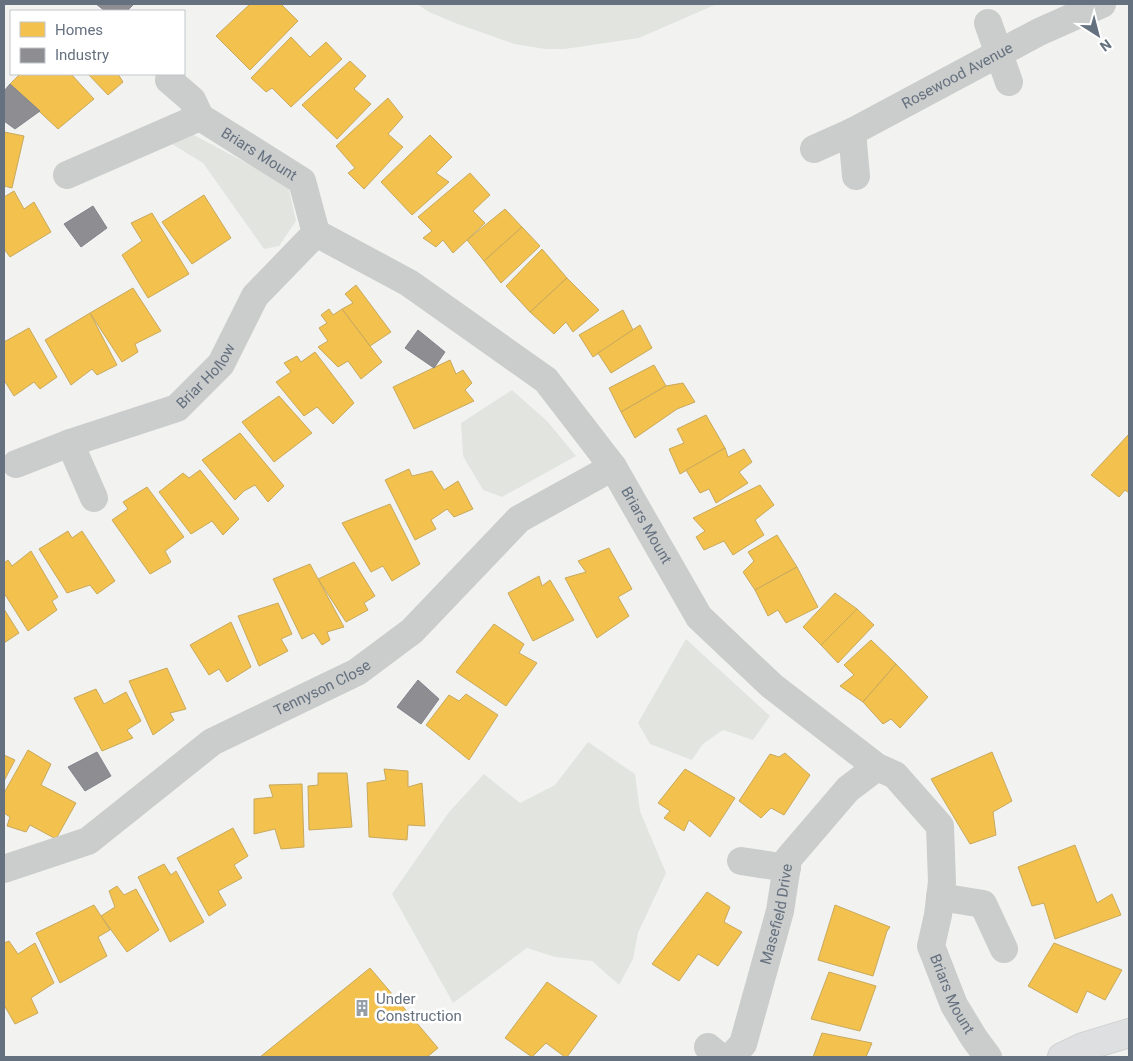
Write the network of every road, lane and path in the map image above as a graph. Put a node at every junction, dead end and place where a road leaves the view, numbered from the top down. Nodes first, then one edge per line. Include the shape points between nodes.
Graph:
1 (1102, 4) edge
2 (988, 23) dead end
3 (998, 52) junction
4 (170, 80) dead end
5 (1009, 82) dead end
6 (200, 117) junction
7 (852, 132) junction
8 (814, 149) dead end
9 (67, 175) dead end
10 (856, 176) dead end
11 (316, 233) junction
12 (70, 443) junction
13 (16, 464) dead end
14 (613, 467) junction
15 (94, 498) dead end
16 (877, 768) junction
17 (741, 861) dead end
18 (787, 868) junction
19 (4, 869) edge
20 (940, 897) junction
21 (1004, 949) dead end
22 (1129, 1033) edge
23 (720, 1054) edge
24 (988, 1057) edge
25 (1062, 1057) edge

1 - 3 street, Rosewood Avenue
2 - 3 street
3 - 5 street
3 - 7 street, Rosewood Avenue
4 - 6 street, Briars Mount via 192,100
6 - 9 street
6 - 11 street, Briars Mount via 302,181
7 - 8 street, Rosewood Avenue
7 - 10 street
11 - 12 street, Briar Hollow via 255,296 221,364 176,408
11 - 14 street, Briars Mount via 409,283 546,380
12 - 13 street, Briar Hollow
12 - 15 street
14 - 16 street, Briars Mount via 699,617 772,686
14 - 19 street, Tennyson Close via 519,519 412,632 358,672 212,742 88,841
16 - 18 street, Masefield Drive via 848,789 788,859
16 - 20 street, Briars Mount via 895,775 940,826
17 - 18 street
18 - 23 street, Masefield Drive via 780,911 743,1044
20 - 21 street via 987,895
20 - 24 street, Briars Mount via 931,946 954,1005
22 - 25 main road

